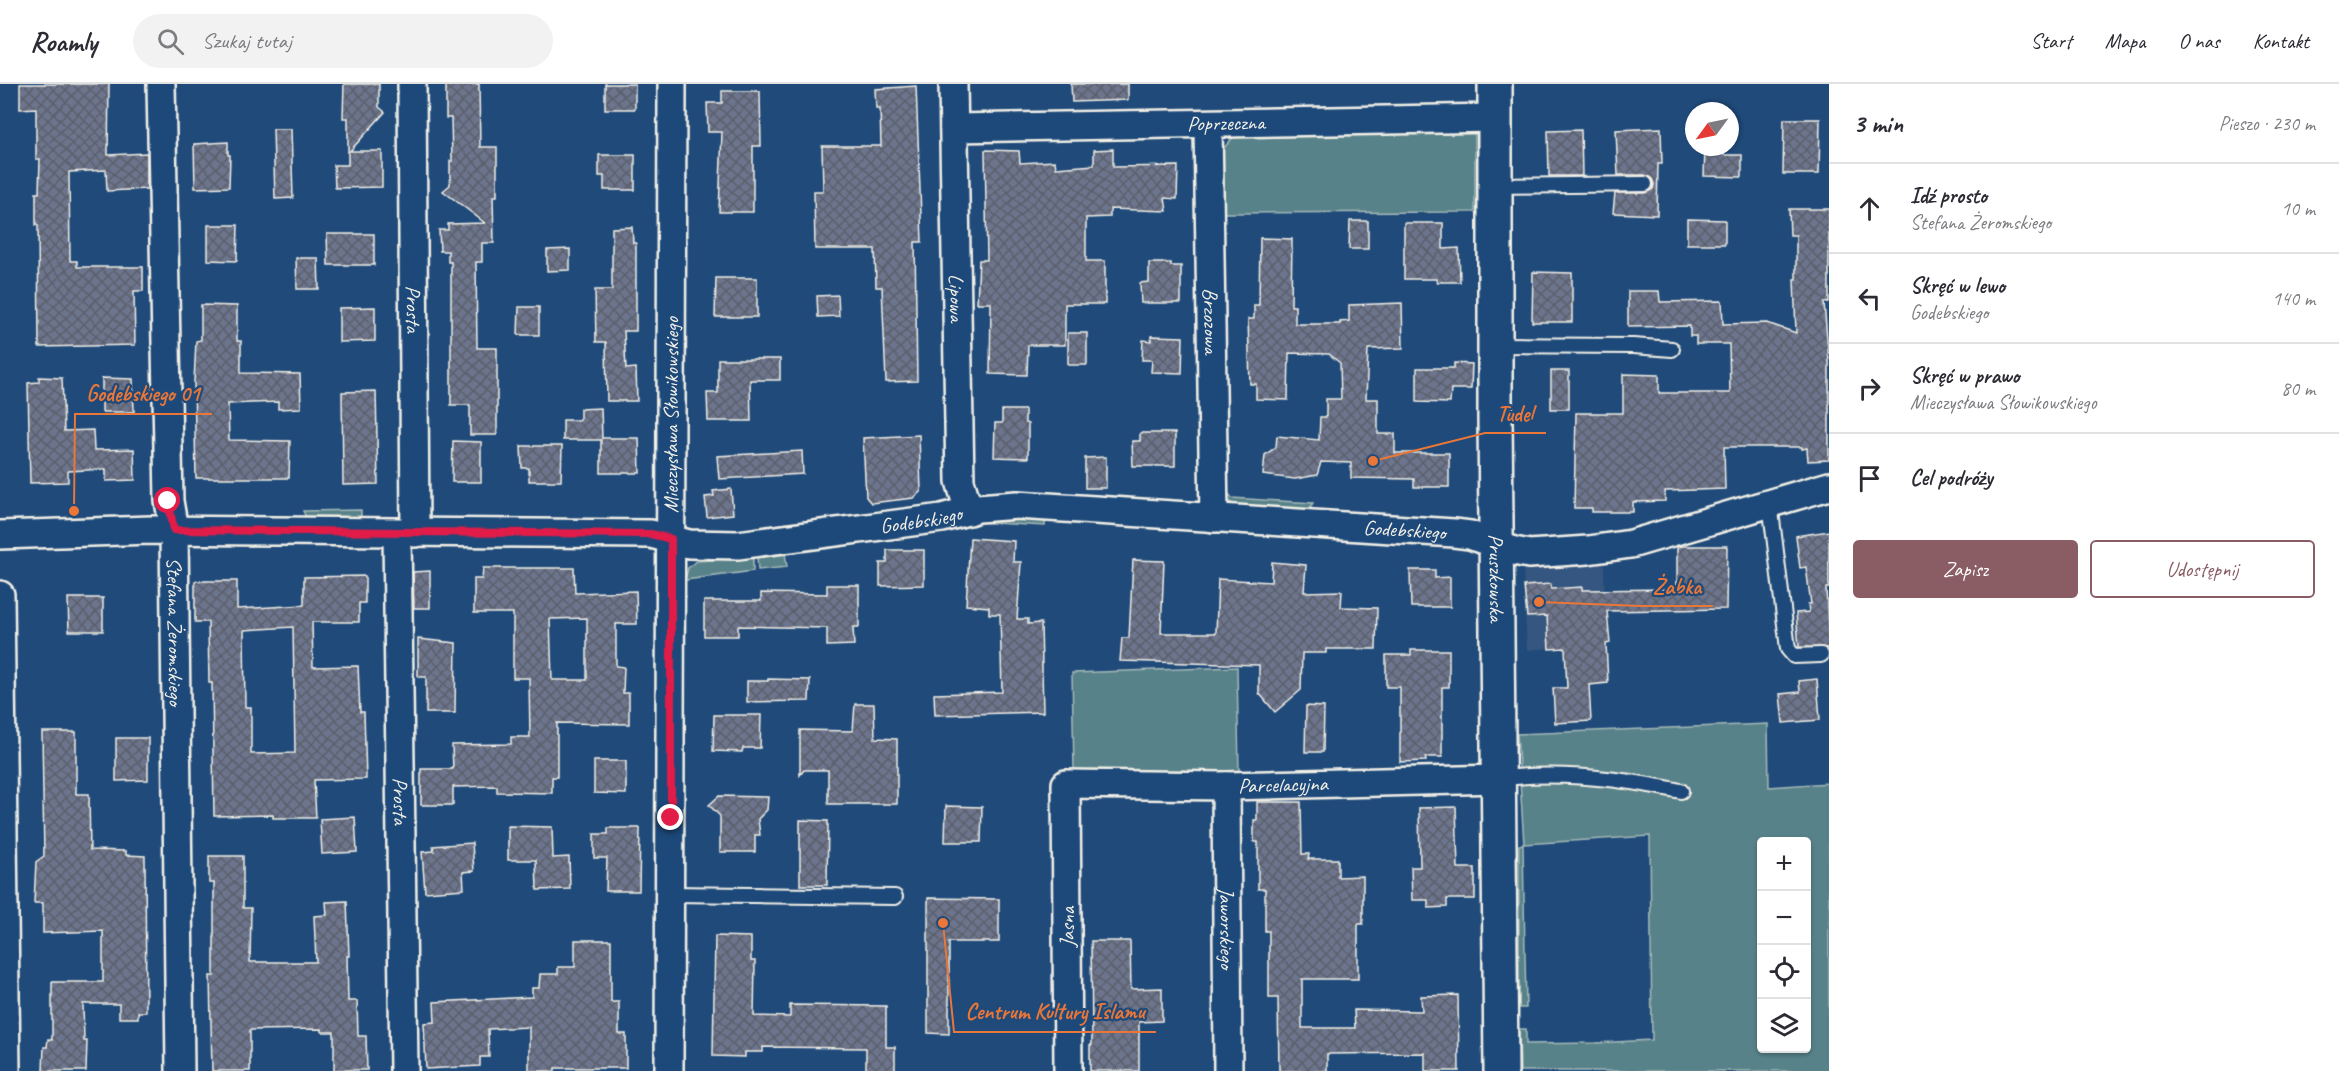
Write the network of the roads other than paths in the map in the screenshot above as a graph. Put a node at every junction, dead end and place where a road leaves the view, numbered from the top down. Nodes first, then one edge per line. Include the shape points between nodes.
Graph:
1 (160, 84) edge
2 (412, 84) edge
3 (672, 84) edge
4 (953, 84) edge
5 (1495, 84) edge
6 (1495, 118) junction
7 (1208, 125) junction
8 (954, 128) junction
9 (1645, 184) dead end
10 (1496, 186) junction
11 (1496, 345) junction
12 (1672, 349) dead end
13 (1829, 486) edge
14 (1770, 502) junction
15 (969, 511) junction
16 (1214, 518) junction
17 (174, 530) junction
18 (406, 533) junction
19 (0, 535) edge
20 (671, 539) junction
21 (1497, 545) junction
22 (0, 595) edge
23 (1821, 655) dead end
24 (1499, 779) junction
25 (1066, 784) joint
26 (1226, 786) junction
27 (1682, 791) dead end
28 (670, 894) junction
29 (895, 897) dead end
30 (6, 1071) edge
31 (180, 1071) edge
32 (404, 1071) edge
33 (669, 1071) edge
34 (1068, 1071) edge
35 (1228, 1071) edge
36 (1501, 1071) edge

1 - 17 street, Stefana Żeromskiego via 168,501
2 - 18 street, Prosta
3 - 20 street, Mieczysława Słowikowskiego
4 - 8 street, Lipowa
5 - 6 street, Pruszkowska
6 - 7 street, Poprzeczna
6 - 10 street, Pruszkowska
7 - 8 street, Poprzeczna
7 - 16 street, Brzozowa
8 - 15 street, Lipowa via 960,481
9 - 10 lane
10 - 11 street, Pruszkowska
11 - 12 lane
11 - 21 street, Pruszkowska
13 - 14 street, Godebskiego
14 - 21 street, Godebskiego via 1631,544 1535,554
14 - 23 lane via 1788,649 1794,656
15 - 16 street, Godebskiego via 1042,505
15 - 20 street, Godebskiego via 738,545 698,545
16 - 21 street, Godebskiego via 1454,533
17 - 18 street, Godebskiego
17 - 19 street, Godebskiego
17 - 31 street, Stefana Żeromskiego
18 - 20 street, Godebskiego via 651,534
18 - 32 street, Prosta
20 - 28 street, Mieczysława Słowikowskiego
21 - 24 street, Pruszkowska
22 - 30 street
24 - 26 street, Parcelacyjna
24 - 27 lane via 1526,775 1632,781
24 - 36 street, Pruszkowska
25 - 26 street, Parcelacyjna
25 - 34 street, Jasna
26 - 35 street, Jaworskiego
28 - 29 lane
28 - 33 street, Mieczysława Słowikowskiego

